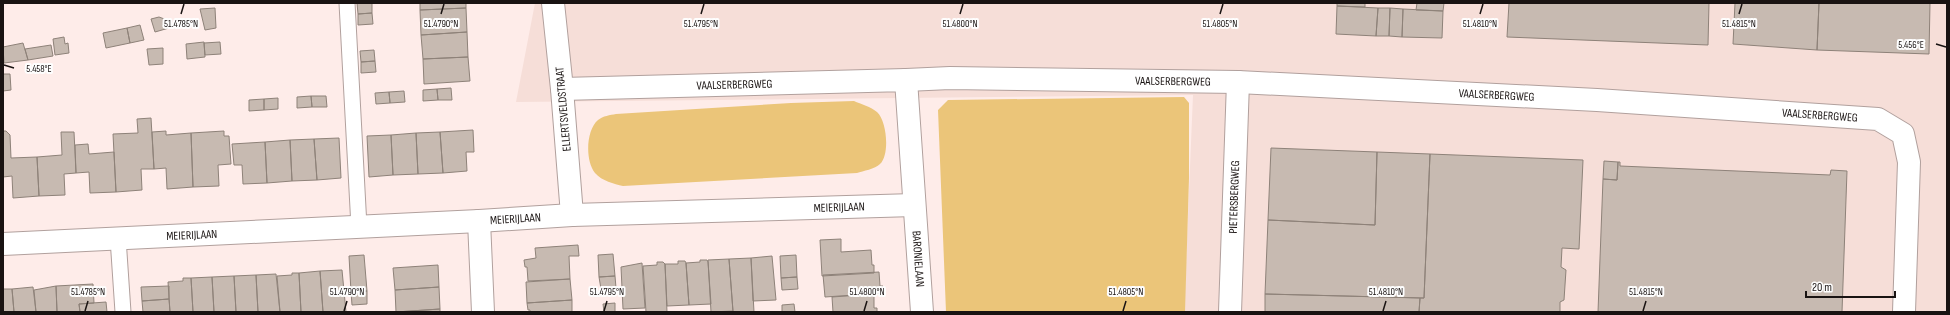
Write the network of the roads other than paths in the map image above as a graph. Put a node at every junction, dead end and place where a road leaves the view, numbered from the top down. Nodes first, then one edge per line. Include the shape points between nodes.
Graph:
1 (347, 3) edge
2 (553, 3) edge
3 (906, 80) junction
4 (1238, 82) junction
5 (562, 89) junction
6 (914, 205) junction
7 (572, 215) junction
8 (479, 221) junction
9 (359, 227) junction
10 (118, 238) junction
11 (3, 244) edge
12 (123, 312) edge
13 (483, 312) edge
14 (922, 312) edge
15 (1230, 312) edge
16 (1904, 312) edge

1 - 9 lane
2 - 5 street, ELLERTSVELDSTRAAT
3 - 4 street, VAALSERBERGWEG via 950,78
3 - 5 street, VAALSERBERGWEG
3 - 6 street
4 - 15 street, PIETERSBERGWEG
4 - 16 street, VAALSERBERGWEG via 1597,100 1878,119 1903,134 1909,162
5 - 7 street, ELLERTSVELDSTRAAT
6 - 7 street, MEIERIJLAAN
6 - 14 street, BARONIELAAN
7 - 8 street, MEIERIJLAAN
8 - 9 street, MEIERIJLAAN
8 - 13 street
9 - 10 street, MEIERIJLAAN
10 - 11 street, MEIERIJLAAN
10 - 12 lane

